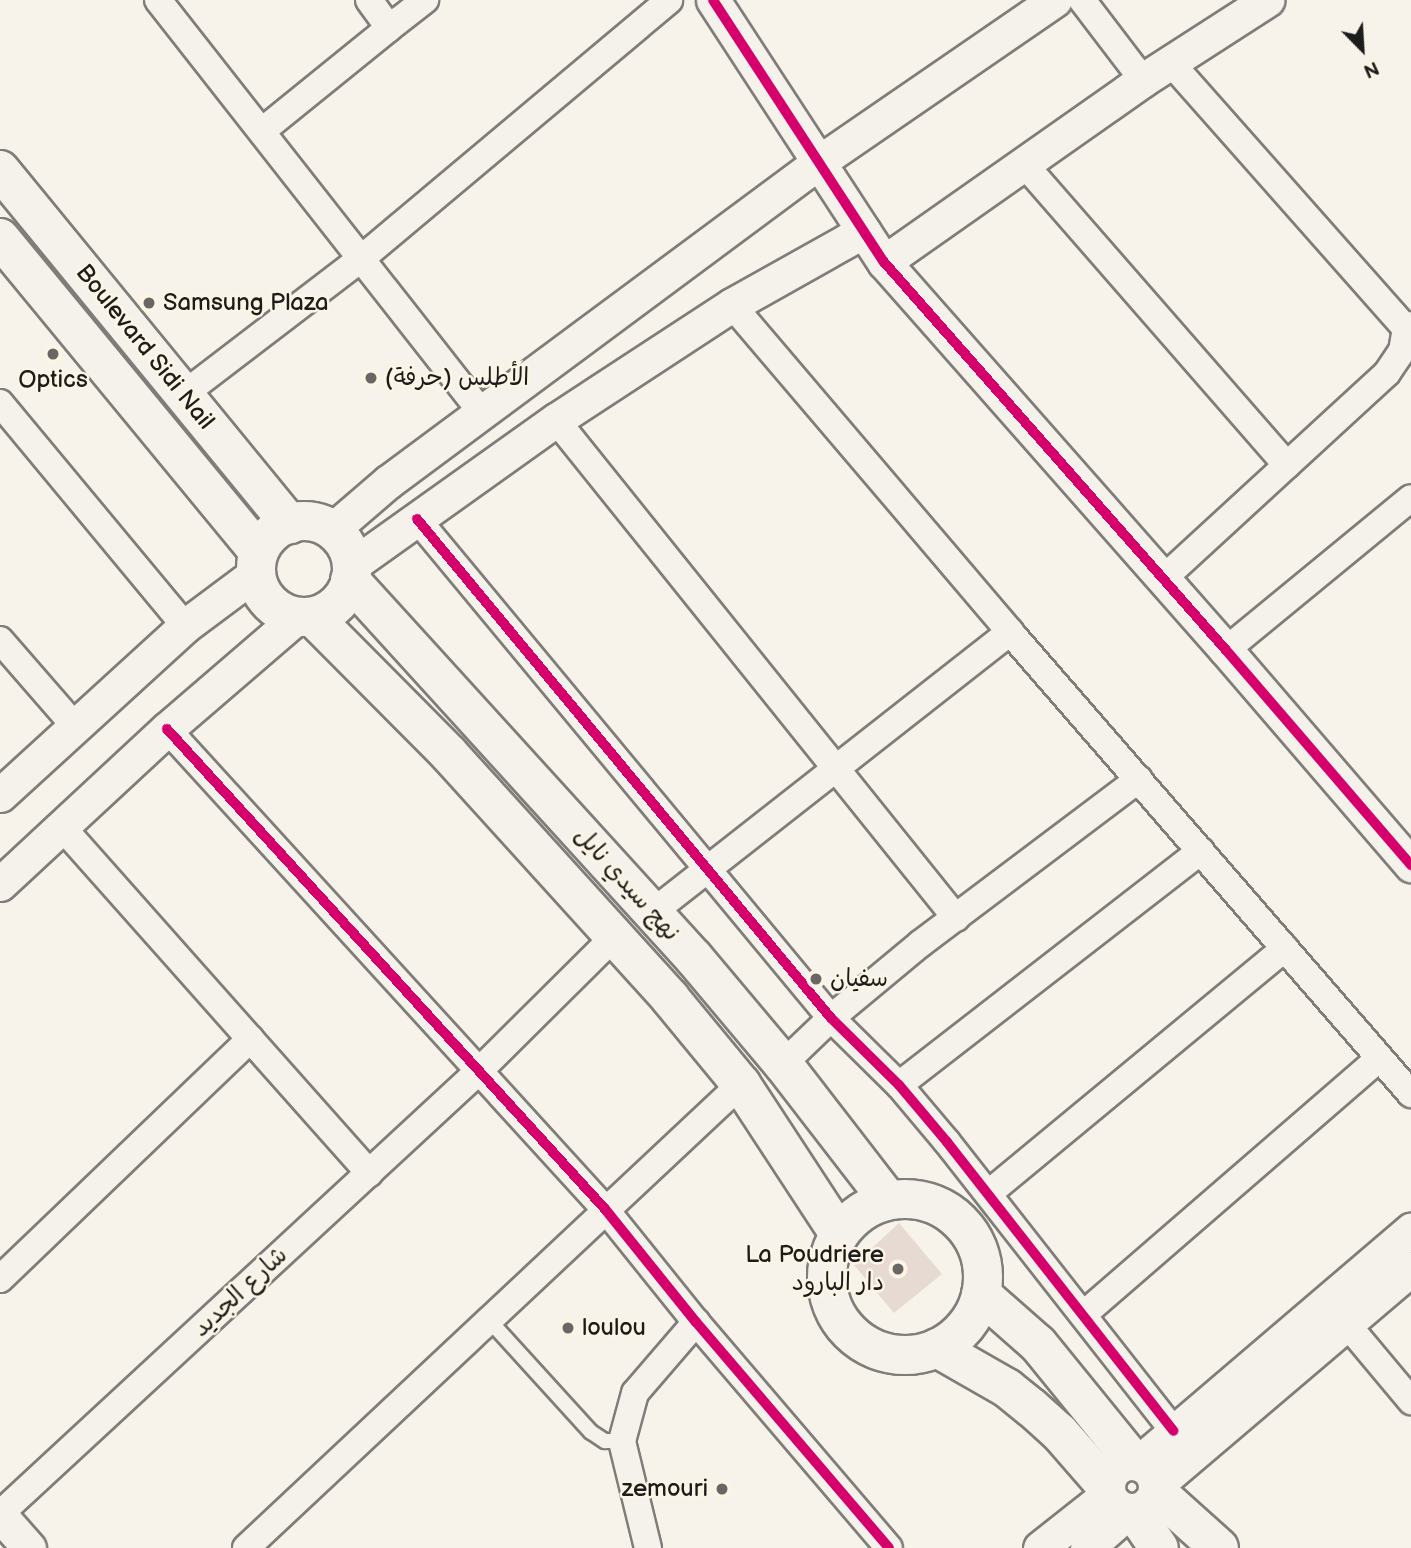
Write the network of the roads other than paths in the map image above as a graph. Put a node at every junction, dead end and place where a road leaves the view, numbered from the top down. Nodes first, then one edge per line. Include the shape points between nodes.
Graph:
1 (158, 0) edge
2 (369, 0) edge
3 (425, 0) edge
4 (668, 0) edge
5 (1055, 0) edge
6 (1082, 0) edge
7 (1266, 0) edge
8 (722, 3) edge
9 (390, 28) junction
10 (1157, 71) junction
11 (262, 131) junction
12 (819, 162) junction
13 (1026, 165) junction
14 (0, 170) edge
15 (864, 230) junction
16 (0, 237) edge
17 (362, 258) junction
18 (884, 262) junction
19 (732, 306) junction
20 (1408, 327) edge
21 (184, 394) junction
22 (0, 403) edge
23 (483, 414) junction
24 (556, 420) junction
25 (1287, 465) junction
26 (1411, 498) edge
27 (417, 519) junction
28 (290, 524) junction
29 (331, 531) junction
30 (257, 562) junction
31 (351, 573) junction
32 (1164, 578) junction
33 (305, 617) junction
34 (185, 626) junction
35 (1010, 632) junction
36 (0, 640) edge
37 (1226, 650) junction
38 (75, 725) junction
39 (167, 729) junction
40 (838, 768) junction
41 (1139, 779) junction
42 (0, 795) edge
43 (62, 827) junction
44 (1201, 851) junction
45 (1411, 865) edge
46 (708, 871) junction
47 (0, 884) edge
48 (653, 912) junction
49 (956, 918) junction
50 (614, 937) junction
51 (1285, 948) junction
52 (831, 1018) junction
53 (250, 1040) junction
54 (1380, 1058) junction
55 (783, 1065) junction
56 (480, 1070) junction
57 (741, 1084) junction
58 (899, 1085) junction
59 (1411, 1094) edge
60 (369, 1173) junction
61 (989, 1193) junction
62 (888, 1200) junction
63 (605, 1209) junction
64 (1411, 1230) edge
65 (839, 1234) junction
66 (1411, 1269) edge
67 (0, 1279) edge
68 (981, 1294) junction
69 (1337, 1312) junction
70 (1084, 1314) junction
71 (489, 1320) junction
72 (696, 1322) junction
73 (937, 1348) junction
74 (1411, 1401) edge
75 (1174, 1431) junction
76 (622, 1441) junction
77 (1133, 1488) junction
78 (0, 1515) edge
79 (643, 1545) edge
80 (29, 1548) edge
81 (246, 1548) edge
82 (889, 1548) edge
83 (1040, 1548) edge
84 (1087, 1548) edge
85 (1159, 1548) edge
86 (1219, 1548) edge

1 - 11 street
2 - 9 street
3 - 9 street
4 - 17 street
5 - 12 street
6 - 10 street
7 - 10 street
8 - 12 street
9 - 11 street
10 - 13 street
10 - 20 street
11 - 17 street
12 - 15 street
12 - 23 street
13 - 18 street
13 - 25 street
14 - 21 main road, Boulevard Sidi Nail
15 - 18 street
15 - 19 street
16 - 30 main road, Boulevard Sidi Nail
17 - 21 street
17 - 23 street
18 - 32 street
19 - 24 street
19 - 35 street
20 - 25 street via 1402,351 1387,373
21 - 28 main road, Boulevard Sidi Nail
22 - 34 street
23 - 29 street via 388,482
24 - 27 street
24 - 40 street
25 - 32 street
26 - 37 street
27 - 31 street
27 - 46 street
28 - 29 main road via 318,524
28 - 30 main road via 276,530
29 - 31 main road via 349,552
30 - 33 main road via 264,597 273,607
30 - 34 street
31 - 33 main road via 337,604
31 - 48 main road, نهج سيدي نايل
32 - 37 street
33 - 39 street
33 - 50 main road, نهج سيدي نايل via 449,754
34 - 38 street
35 - 40 street
35 - 41 street
36 - 38 street
37 - 45 street
38 - 42 street
39 - 43 street
39 - 56 street
40 - 46 street
40 - 49 street
41 - 44 street
41 - 49 street
43 - 47 street
43 - 53 street
44 - 51 street
44 - 58 street
46 - 48 street
46 - 52 street
48 - 55 main road, نهج سيدي نايل
49 - 52 street
50 - 56 street, شارع الجديد
50 - 57 main road, نهج سيدي نايل
51 - 54 street
51 - 61 street
52 - 55 street
52 - 58 street
53 - 60 street
53 - 67 street
54 - 59 street
54 - 70 street
55 - 62 main road, نهج سيدي نايل
56 - 60 street, شارع الجديد
56 - 63 street
57 - 63 street
57 - 65 main road, نهج سيدي نايل
58 - 61 street
60 - 78 street, شارع الجديد
61 - 70 street
62 - 65 main road via 852,1219
62 - 68 main road via 914,1199 939,1206 960,1221 975,1243 983,1268
63 - 71 street
63 - 72 street
64 - 69 street
65 - 73 main road via 829,1258 827,1282 832,1307 845,1328 864,1344 888,1353 913,1354
66 - 69 street
68 - 73 main road via 973,1316 957,1335
68 - 77 main road via 1038,1344
69 - 74 street
69 - 75 street
69 - 77 street
70 - 75 street
71 - 76 lane via 591,1432 606,1441
71 - 81 street
72 - 76 street via 635,1393
72 - 82 street
73 - 77 main road via 1007,1388
75 - 77 street
76 - 79 street
77 - 83 street
77 - 84 street
77 - 85 main road
77 - 86 main road
78 - 80 street

